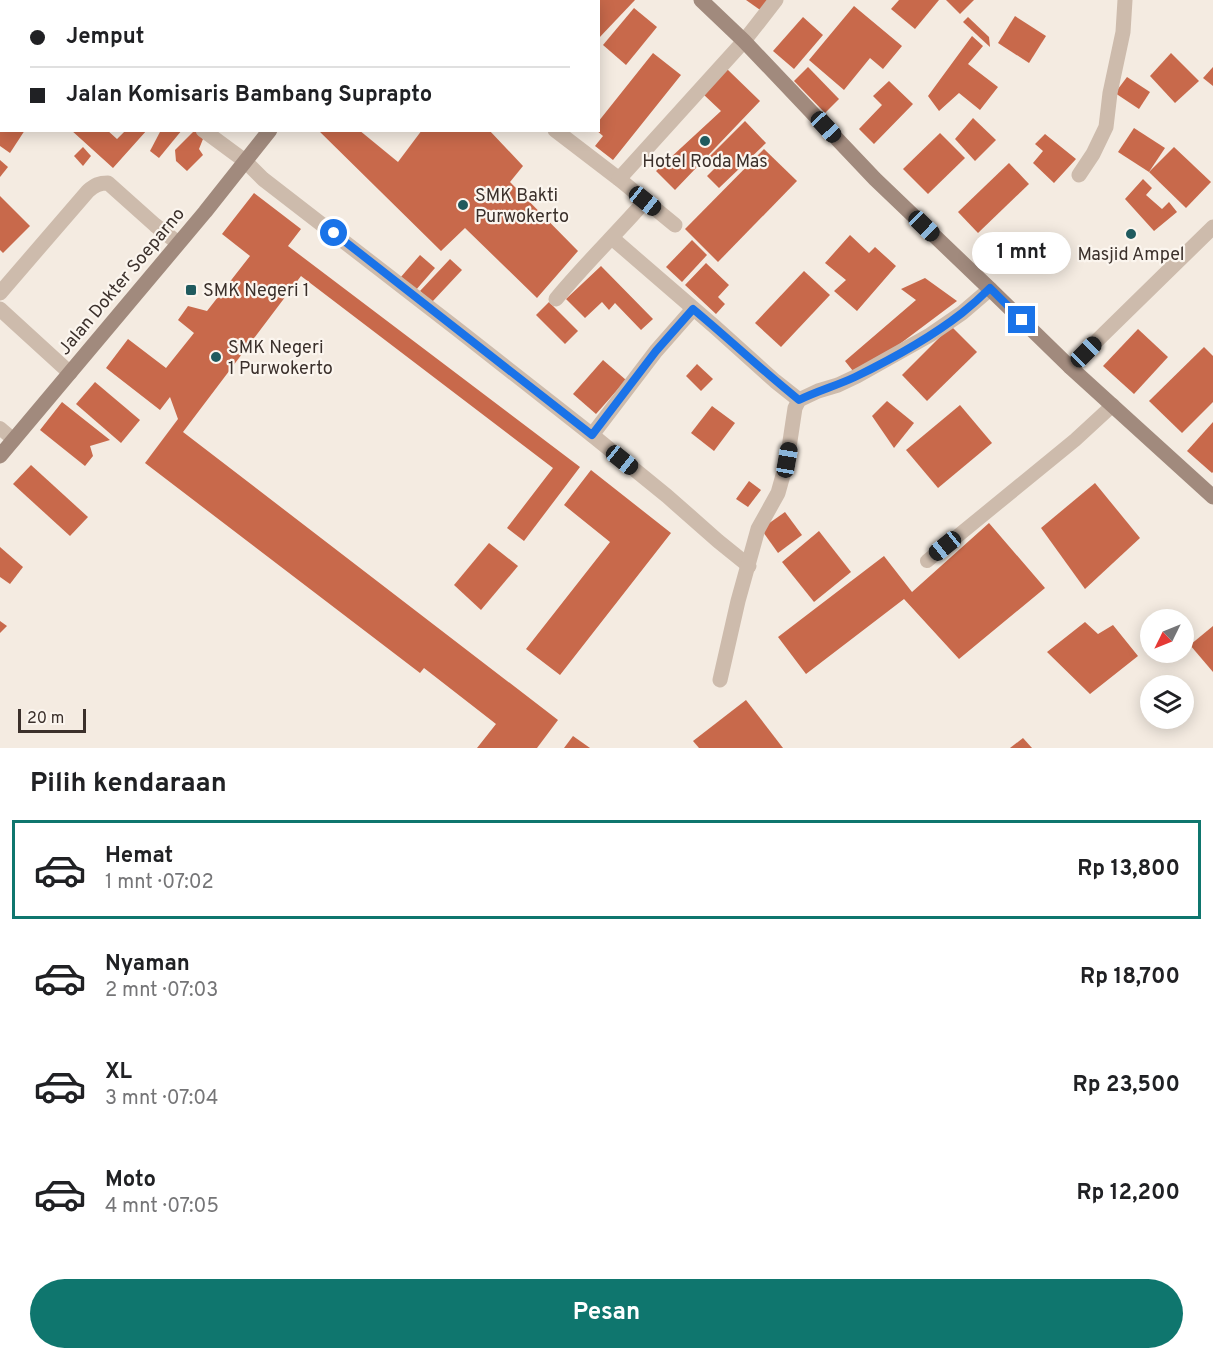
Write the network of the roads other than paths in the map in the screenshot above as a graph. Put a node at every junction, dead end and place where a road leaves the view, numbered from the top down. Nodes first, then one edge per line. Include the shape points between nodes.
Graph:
1 (701, 0) edge
2 (776, 0) edge
3 (1125, 0) edge
4 (744, 41) junction
5 (206, 132) edge
6 (268, 132) edge
7 (558, 132) edge
8 (245, 161) junction
9 (1078, 175) dead end
10 (619, 179) junction
11 (645, 201) junction
12 (675, 225) dead end
13 (1213, 227) edge
14 (612, 238) junction
15 (178, 243) junction
16 (990, 288) junction
17 (0, 293) edge
18 (556, 299) dead end
19 (0, 309) edge
20 (693, 309) junction
21 (1070, 367) junction
22 (69, 373) junction
23 (799, 400) junction
24 (1113, 405) junction
25 (0, 428) edge
26 (592, 435) junction
27 (14, 440) junction
28 (0, 456) edge
29 (1213, 497) edge
30 (927, 561) dead end
31 (749, 566) junction
32 (720, 680) dead end

1 - 4 main road
2 - 4 street
3 - 9 street via 1124,32 1106,127
4 - 10 street
4 - 16 main road via 875,179
5 - 8 street
6 - 8 main road, Jalan Dokter Soeparno
7 - 10 street
8 - 15 main road, Jalan Dokter Soeparno
8 - 26 street
10 - 11 street
11 - 12 street
11 - 14 street
13 - 21 street
14 - 18 street
14 - 20 street
15 - 17 street via 108,183 101,183 88,191
15 - 22 main road, Jalan Dokter Soeparno
16 - 21 main road
16 - 23 street via 930,335 857,376
19 - 22 street
20 - 23 street
20 - 26 street
21 - 24 main road
22 - 27 main road, Jalan Dokter Soeparno
23 - 31 street via 778,493 759,529
24 - 29 main road
24 - 30 lane
25 - 27 lane
26 - 31 street
27 - 28 main road, Jalan Dokter Soeparno
31 - 32 street

